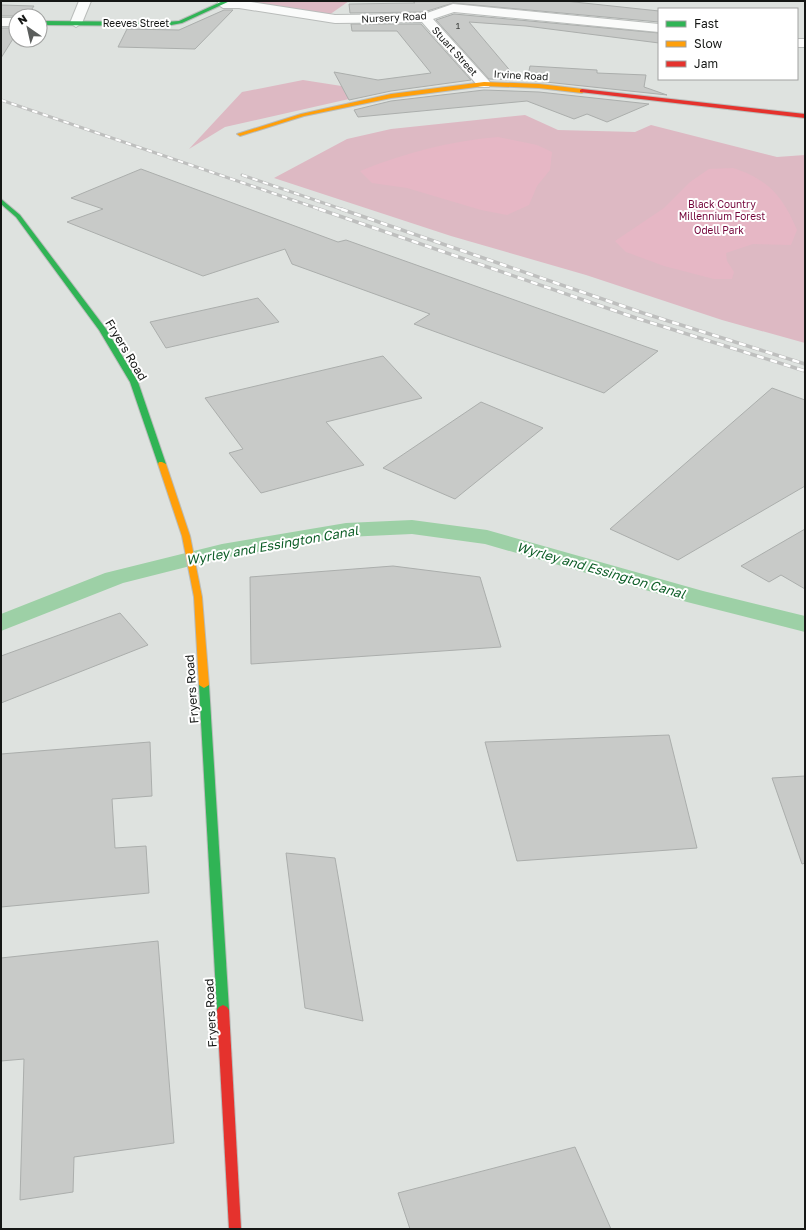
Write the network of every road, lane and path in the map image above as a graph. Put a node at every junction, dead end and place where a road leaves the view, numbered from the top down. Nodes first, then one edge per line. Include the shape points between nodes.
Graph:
1 (86, 1) edge
2 (465, 1) edge
3 (225, 2) edge
4 (453, 8) junction
5 (425, 18) junction
6 (48, 23) edge
7 (76, 23) junction
8 (658, 28) edge
9 (484, 84) junction
10 (805, 116) edge
11 (240, 134) dead end
12 (1, 201) edge
13 (235, 1229) edge

1 - 7 street
2 - 4 street
3 - 5 street, Nursery Road via 335,19
3 - 7 street, Reeves Street via 180,22 166,24
4 - 5 street, Nursery Road
4 - 8 street, Nursery Road
5 - 9 street, Stuart Street
6 - 7 street, Reeves Street
9 - 10 street, Irvine Road via 539,86
9 - 11 street, Irvine Road via 391,96 303,115
12 - 13 street, Fryers Road via 18,216 102,329 134,382 186,536 198,597

